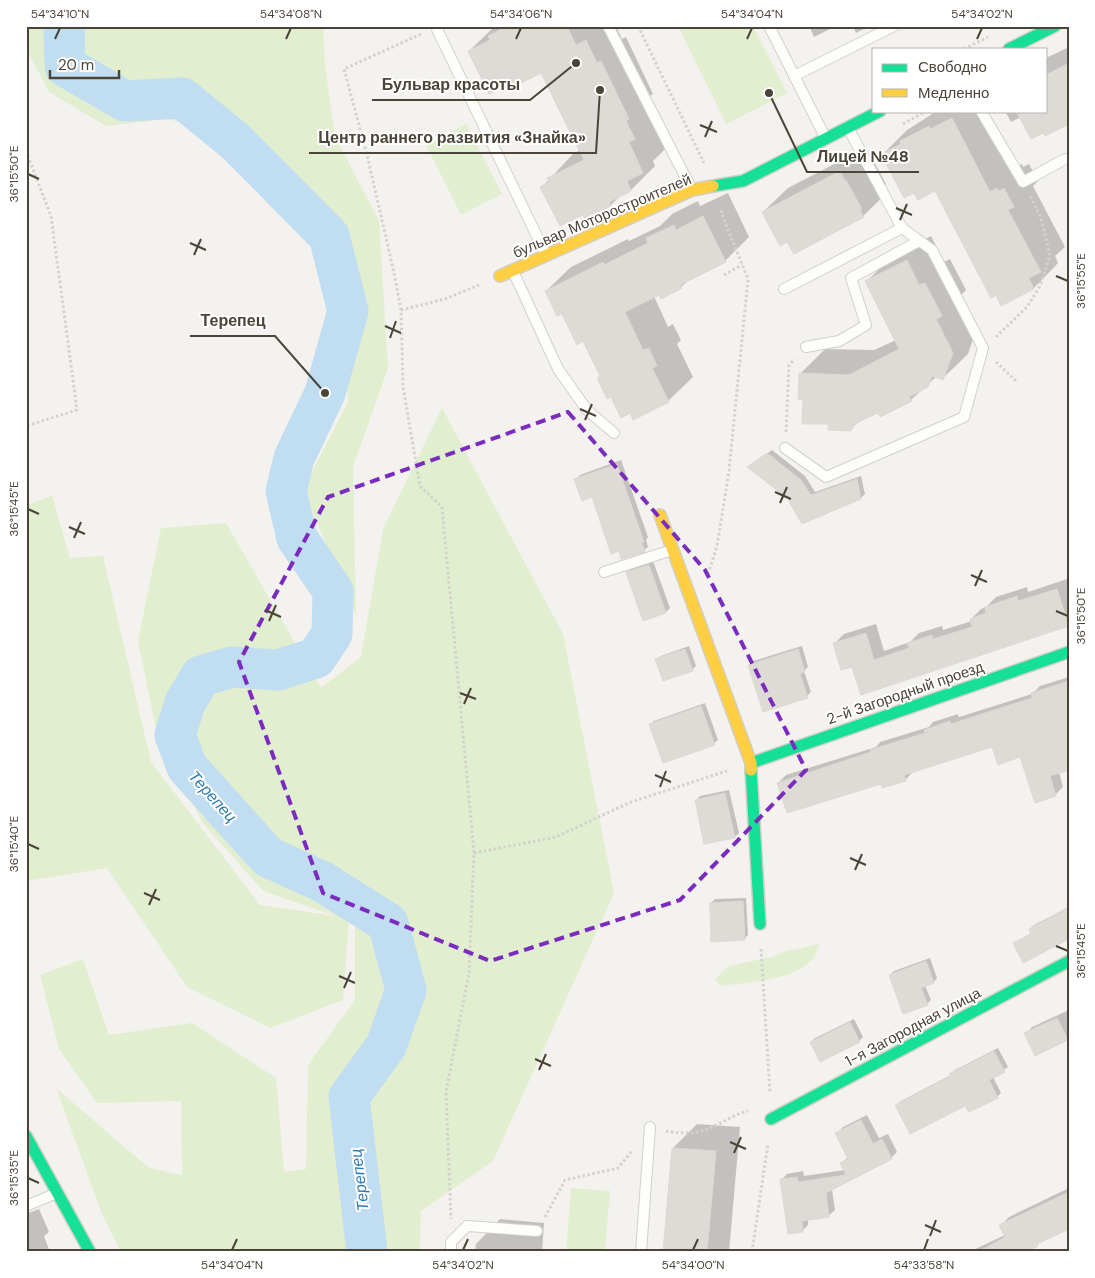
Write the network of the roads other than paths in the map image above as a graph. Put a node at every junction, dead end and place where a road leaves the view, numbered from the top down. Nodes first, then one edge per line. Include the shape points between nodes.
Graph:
1 (437, 26) edge
2 (608, 26) edge
3 (769, 26) edge
4 (894, 26) edge
5 (1055, 26) edge
6 (1011, 48) edge
7 (794, 76) junction
8 (878, 112) edge
9 (982, 112) edge
10 (847, 127) junction
11 (826, 138) junction
12 (1065, 159) dead end
13 (692, 190) junction
14 (902, 228) junction
15 (919, 241) junction
16 (546, 256) junction
17 (512, 270) junction
18 (500, 276) road end
19 (784, 289) dead end
20 (806, 347) road end
21 (614, 433) dead end
22 (785, 448) road end
23 (660, 516) dead end
24 (673, 549) junction
25 (604, 572) dead end
26 (1069, 652) edge
27 (751, 763) junction
28 (760, 924) dead end
29 (1069, 961) edge
30 (772, 1119) road end
31 (650, 1128) road end
32 (26, 1136) edge
33 (58, 1192) junction
34 (26, 1206) edge
35 (536, 1231) road end
36 (451, 1247) edge
37 (90, 1252) edge
38 (641, 1252) edge

1 - 16 lane
2 - 13 lane
3 - 7 lane
4 - 7 lane
5 - 6 street
7 - 11 lane
8 - 10 street, бульвар Моторостроителей
9 - 12 lane via 1023,182
10 - 11 street, бульвар Моторостроителей
10 - 14 lane
11 - 13 street, бульвар Моторостроителей via 743,181
13 - 16 street, бульвар Моторостроителей
14 - 15 lane
14 - 19 lane
15 - 20 lane via 851,278 866,325 839,341
15 - 22 lane via 932,250 983,348 964,417 826,477
16 - 17 street, бульвар Моторостроителей
17 - 18 street, бульвар Моторостроителей
17 - 21 lane via 558,369 587,410
23 - 24 street
24 - 25 lane
24 - 27 street
26 - 27 street, 2-й Загородный проезд
27 - 28 street
29 - 30 street, 1-я Загородная улица
31 - 38 lane
32 - 33 street
33 - 34 lane
33 - 37 street
35 - 36 lane via 467,1226

